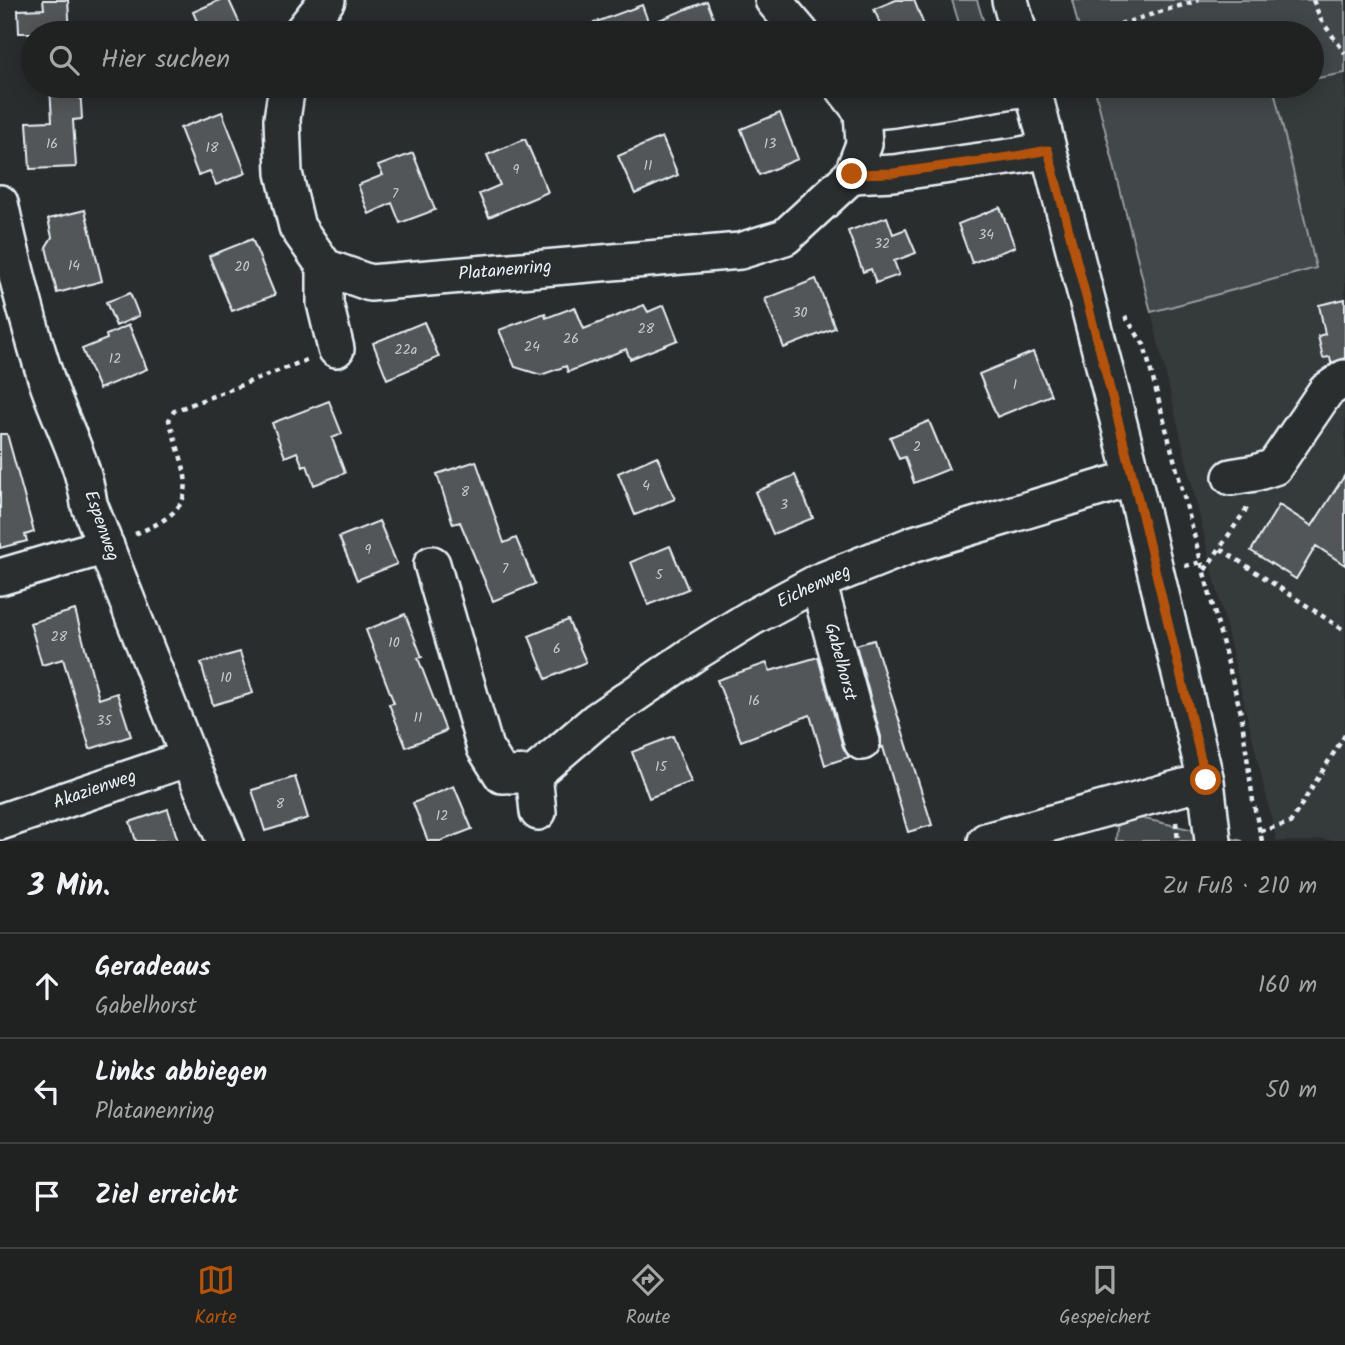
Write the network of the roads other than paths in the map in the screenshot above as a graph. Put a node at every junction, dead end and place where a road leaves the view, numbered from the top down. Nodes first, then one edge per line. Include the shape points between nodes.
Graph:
1 (327, 0) edge
2 (773, 0) edge
3 (1010, 0) edge
4 (310, 21) edge
5 (791, 21) edge
6 (1016, 21) edge
7 (285, 98) edge
8 (960, 98) edge
9 (1035, 98) edge
10 (852, 99) edge
11 (1048, 150) junction
12 (852, 174) junction
13 (0, 203) edge
14 (325, 267) junction
15 (336, 349) road end
16 (1345, 378) edge
17 (1231, 477) dead end
18 (1133, 478) junction
19 (107, 546) junction
20 (432, 564) dead end
21 (0, 577) edge
22 (818, 582) junction
23 (862, 742) dead end
24 (189, 758) junction
25 (534, 774) junction
26 (1206, 780) junction
27 (538, 811) dead end
28 (0, 822) edge
29 (225, 841) edge
30 (986, 841) edge
31 (1213, 841) edge

1 - 4 street
2 - 5 street
3 - 6 street
7 - 14 street via 284,173 297,228
8 - 10 street, Platanenring via 894,109
9 - 11 street
10 - 12 street, Platanenring via 864,144
11 - 12 street via 893,173
11 - 18 street
12 - 14 street, Platanenring via 785,237 740,251 370,283
13 - 19 street, Espenweg via 47,380
14 - 15 street via 325,303
16 - 17 street via 1326,391 1274,467
18 - 22 street, Eichenweg via 914,544
18 - 26 street
19 - 21 street
19 - 24 street, Espenweg
20 - 25 street via 485,748 502,775
22 - 23 street, Gabelhorst
22 - 25 street, Eichenweg via 684,660 596,721
24 - 28 street, Akazienweg
24 - 29 street, Espenweg
25 - 27 street
26 - 30 street
26 - 31 street

